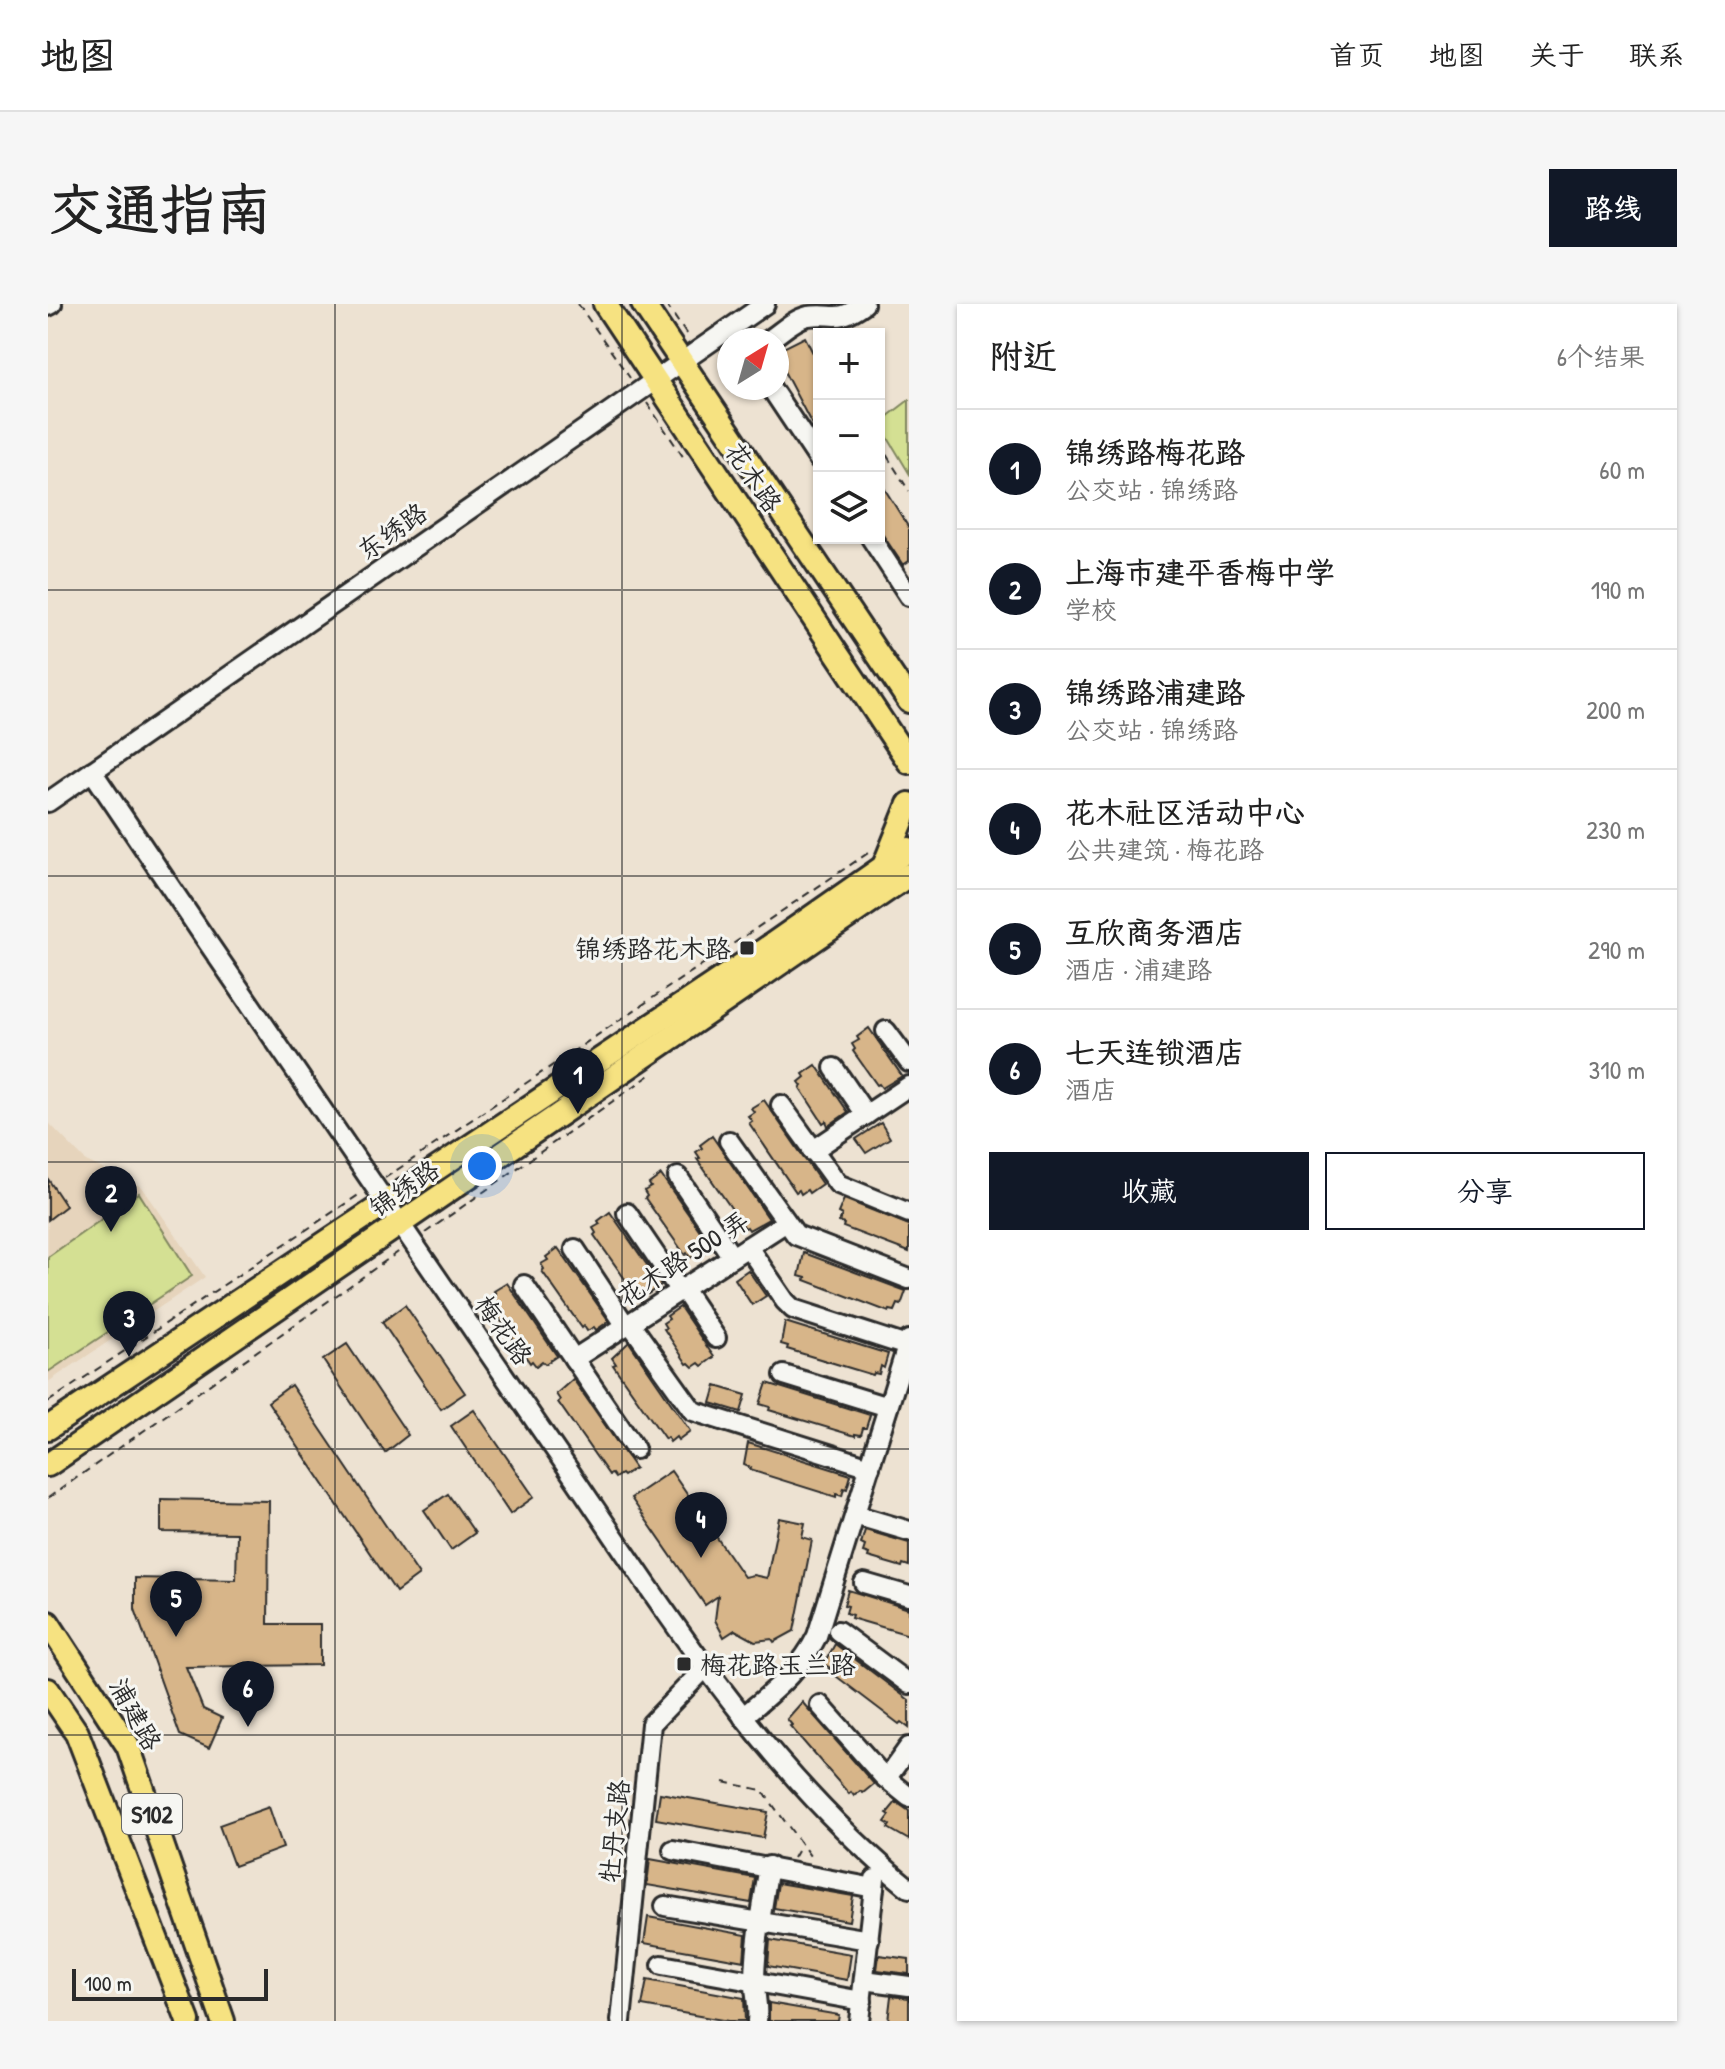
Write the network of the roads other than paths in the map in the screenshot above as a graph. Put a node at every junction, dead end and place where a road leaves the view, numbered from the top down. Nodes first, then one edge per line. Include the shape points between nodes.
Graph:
1 (605, 304) edge
2 (643, 304) edge
3 (765, 304) edge
4 (864, 304) edge
5 (786, 328) edge
6 (682, 361) junction
7 (657, 381) junction
8 (779, 400) edge
9 (813, 451) edge
10 (875, 544) edge
11 (909, 596) edge
12 (909, 701) edge
13 (909, 762) edge
14 (92, 771) junction
15 (48, 802) edge
16 (909, 804) edge
17 (909, 849) edge
18 (894, 873) edge
19 (886, 1031) dead end
20 (909, 1062) edge
21 (834, 1068) dead end
22 (909, 1086) edge
23 (781, 1105) dead end
24 (866, 1115) junction
25 (729, 1141) dead end
26 (812, 1151) junction
27 (678, 1177) dead end
28 (378, 1195) junction
29 (627, 1213) dead end
30 (909, 1213) edge
31 (785, 1223) junction
32 (406, 1234) junction
33 (575, 1249) dead end
34 (740, 1252) junction
35 (909, 1279) edge
36 (524, 1285) dead end
37 (681, 1290) junction
38 (628, 1324) junction
39 (716, 1338) dead end
40 (908, 1343) edge
41 (574, 1359) junction
42 (784, 1375) dead end
43 (888, 1407) junction
44 (48, 1428) edge
45 (635, 1449) dead end
46 (48, 1465) edge
47 (870, 1467) junction
48 (855, 1515) junction
49 (909, 1531) edge
50 (864, 1583) dead end
51 (909, 1596) edge
52 (48, 1623) edge
53 (838, 1631) dead end
54 (705, 1668) junction
55 (909, 1684) edge
56 (48, 1690) edge
57 (820, 1705) dead end
58 (743, 1717) junction
59 (909, 1747) edge
60 (886, 1779) junction
61 (909, 1797) edge
62 (673, 1850) dead end
63 (877, 1860) junction
64 (769, 1866) junction
65 (874, 1888) junction
66 (909, 1888) edge
67 (665, 1906) dead end
68 (760, 1922) junction
69 (869, 1940) junction
70 (662, 1965) dead end
71 (864, 1980) junction
72 (754, 1981) junction
73 (909, 1986) edge
74 (862, 2001) junction
75 (188, 2021) edge
76 (223, 2021) edge
77 (621, 2021) edge
78 (757, 2021) edge
79 (859, 2021) edge

1 - 7 main road, 花木路
2 - 6 main road, 花木路
3 - 6 street, 东绣路
4 - 5 street via 850,314 809,316
6 - 7 street, 东绣路
6 - 12 main road, 花木路
7 - 13 main road, 花木路
7 - 14 street, 东绣路
8 - 9 street
10 - 11 street
14 - 15 street, 东绣路
14 - 28 street, 梅花路
16 - 18 main road
17 - 18 main road, 锦绣路
18 - 28 main road, 锦绣路
18 - 32 main road, 锦绣路 via 572,1105
19 - 20 street
21 - 24 street
22 - 24 street
23 - 26 street
24 - 26 street
25 - 31 street
26 - 30 street via 838,1184
27 - 34 street
28 - 32 street, 梅花路
28 - 44 main road, 锦绣路
29 - 37 street
31 - 34 street, 花木路 500 弄
31 - 35 street, 花木路 500 弄 via 804,1240
32 - 46 main road, 锦绣路
32 - 54 street, 梅花路
33 - 38 street
34 - 37 street, 花木路 500 弄
34 - 40 street via 802,1314
36 - 41 street
37 - 38 street, 花木路 500 弄
37 - 39 street
38 - 41 street, 花木路 500 弄
38 - 47 street via 693,1411
40 - 43 street
41 - 45 street
42 - 43 street
43 - 47 street
47 - 48 street
48 - 49 street
48 - 58 street via 810,1650 791,1676
50 - 51 street
52 - 76 main road, 浦建路 / S102 via 128,1746
53 - 55 street
54 - 58 street, 梅花路
54 - 77 street, 牡丹支路 via 651,1724
56 - 75 main road, S102 via 77,1733
57 - 60 street
58 - 63 street, 梅花路
59 - 60 street
60 - 61 street
62 - 64 street
63 - 65 street
63 - 66 street, 梅花路
64 - 65 street
64 - 68 street
65 - 69 street
67 - 68 street
68 - 69 street
68 - 72 street
69 - 71 street
70 - 72 street
71 - 73 street
71 - 74 street
72 - 74 street
72 - 78 street
74 - 79 street

